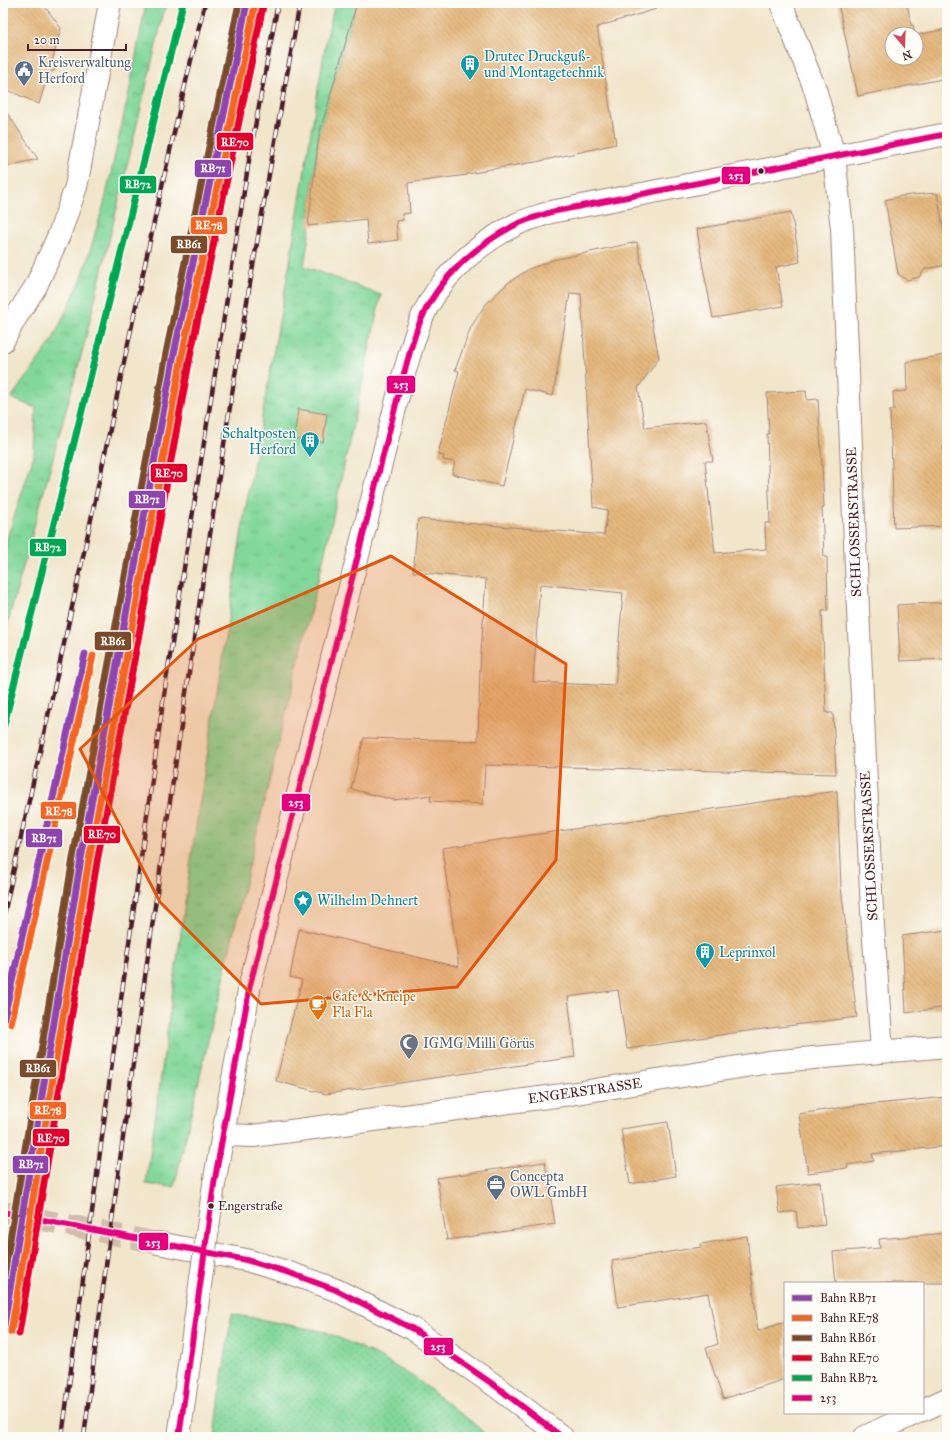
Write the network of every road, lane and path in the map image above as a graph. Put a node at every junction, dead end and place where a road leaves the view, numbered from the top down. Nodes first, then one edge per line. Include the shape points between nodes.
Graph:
1 (110, 3) edge
2 (780, 3) edge
3 (947, 134) edge
4 (834, 156) junction
5 (9, 323) edge
6 (3, 341) edge
7 (947, 1046) edge
8 (882, 1051) junction
9 (223, 1135) junction
10 (158, 1243) tunnel mouth
11 (947, 1399) edge
12 (924, 1410) edge
13 (914, 1414) edge
14 (552, 1433) edge
15 (179, 1437) edge
16 (866, 1437) edge

1 - 5 main road via 76,187 60,235 36,286
2 - 4 main road, SCHLOSSERSTRASSE via 815,89
3 - 4 main road
4 - 8 main road, SCHLOSSERSTRASSE via 842,229 871,904
4 - 9 main road via 551,212 531,219 489,240 471,254 447,277 432,299 421,321 402,380 308,752 250,985
5 - 6 main road
7 - 8 main road, ENGERSTRASSE
8 - 9 main road, ENGERSTRASSE via 769,1062 570,1094 253,1136
9 - 15 main road, bridge
10 - 14 main road via 246,1260 336,1290 413,1330 497,1387
11 - 12 main road
13 - 16 main road

